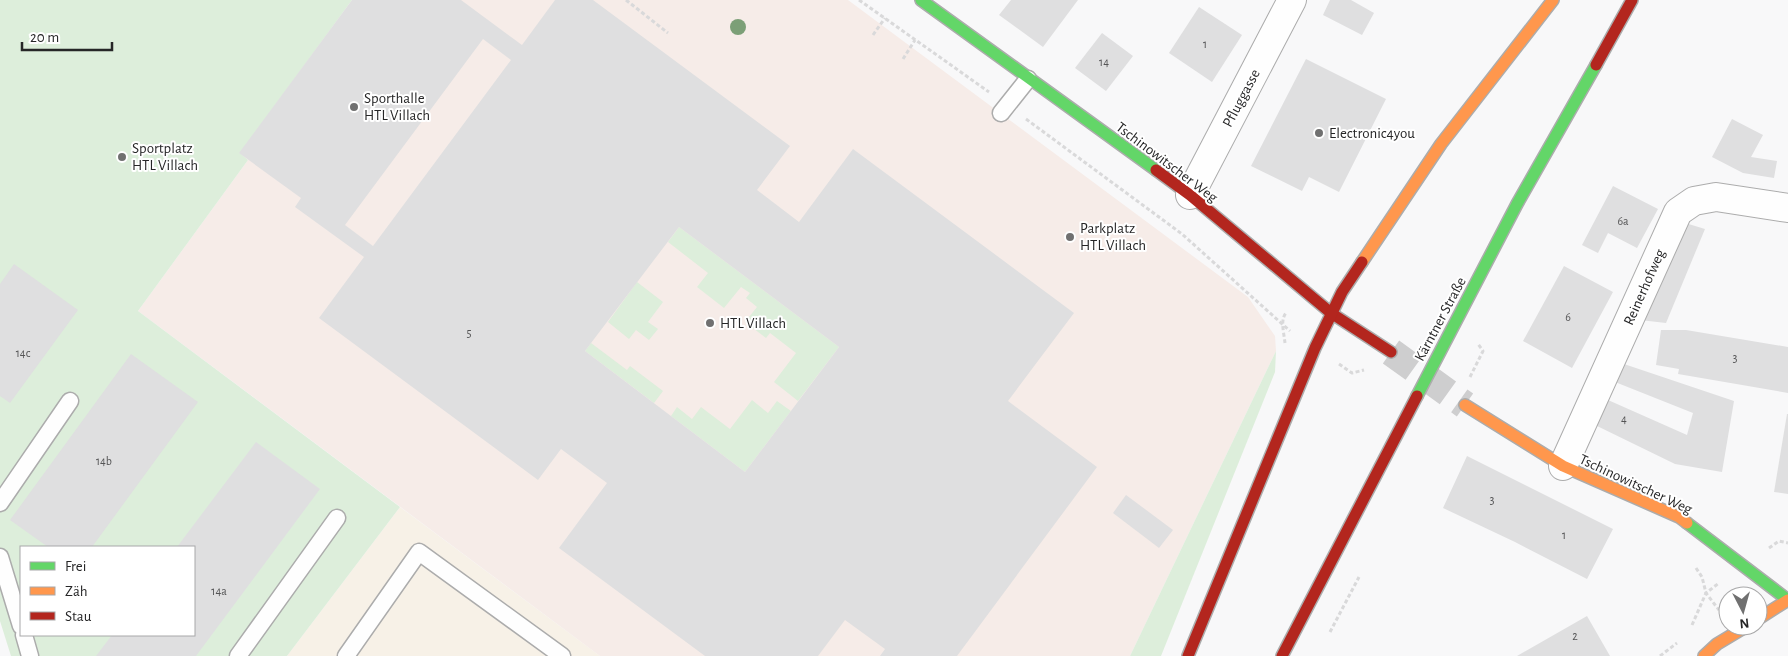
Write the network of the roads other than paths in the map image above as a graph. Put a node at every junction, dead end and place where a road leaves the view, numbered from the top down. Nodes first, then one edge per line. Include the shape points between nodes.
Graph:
1 (921, 0) edge
2 (1292, 0) edge
3 (1553, 0) edge
4 (1632, 0) edge
5 (1028, 79) junction
6 (1004, 109) road end
7 (1190, 195) junction
8 (1788, 208) edge
9 (1332, 313) junction
10 (1391, 352) tunnel mouth
11 (70, 400) dead end
12 (1465, 405) tunnel mouth
13 (1563, 466) junction
14 (0, 503) edge
15 (337, 518) dead end
16 (0, 556) edge
17 (1788, 600) edge
18 (1768, 613) edge
19 (20, 623) edge
20 (24, 636) edge
21 (1730, 636) edge
22 (30, 656) edge
23 (238, 656) edge
24 (346, 656) edge
25 (562, 656) edge
26 (1188, 656) edge
27 (1282, 656) edge
28 (1704, 656) edge

1 - 5 main road, Tschinowitscher Weg
2 - 7 street, Pfluggasse
3 - 9 main road via 1441,144 1342,292
4 - 27 main road, Kärntner Straße via 1518,204
5 - 6 lane
5 - 7 main road, Tschinowitscher Weg
7 - 9 main road, Tschinowitscher Weg
8 - 13 street, Reinerhofweg via 1716,197 1694,201 1678,212
9 - 10 main road, Tschinowitscher Weg
9 - 26 main road
11 - 14 lane
12 - 13 main road, Tschinowitscher Weg
13 - 17 main road, Tschinowitscher Weg via 1678,518
15 - 23 lane
16 - 19 lane
17 - 18 main road
20 - 22 lane
21 - 28 main road
24 - 25 lane via 419,552

